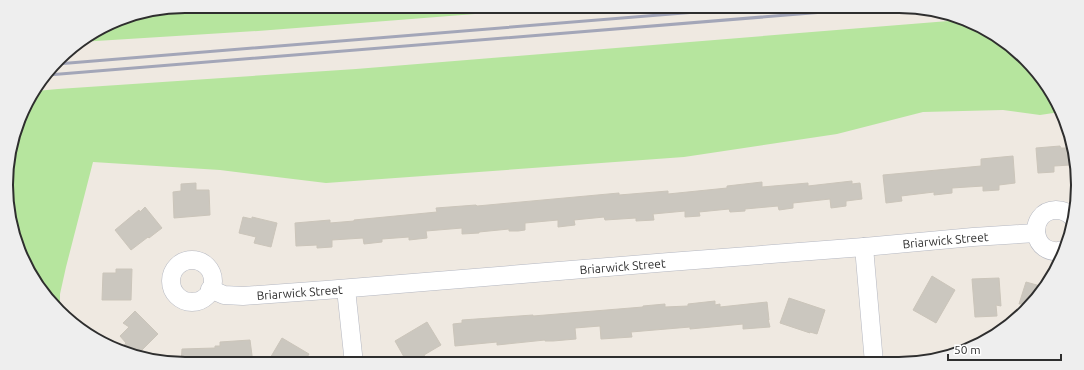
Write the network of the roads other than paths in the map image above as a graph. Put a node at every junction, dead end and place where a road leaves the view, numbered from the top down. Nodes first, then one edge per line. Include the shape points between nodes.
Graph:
1 (1069, 214) edge
2 (1036, 233) junction
3 (864, 247) junction
4 (1058, 252) edge
5 (210, 289) dead end
6 (346, 289) junction
7 (353, 357) edge
8 (874, 357) edge

1 - 2 street via 1060,210 1047,212 1041,216
2 - 3 street, Briarwick Street
2 - 4 street via 1045,248
3 - 6 street, Briarwick Street
3 - 8 street
5 - 6 street, Briarwick Street via 224,295 243,296
6 - 7 street

